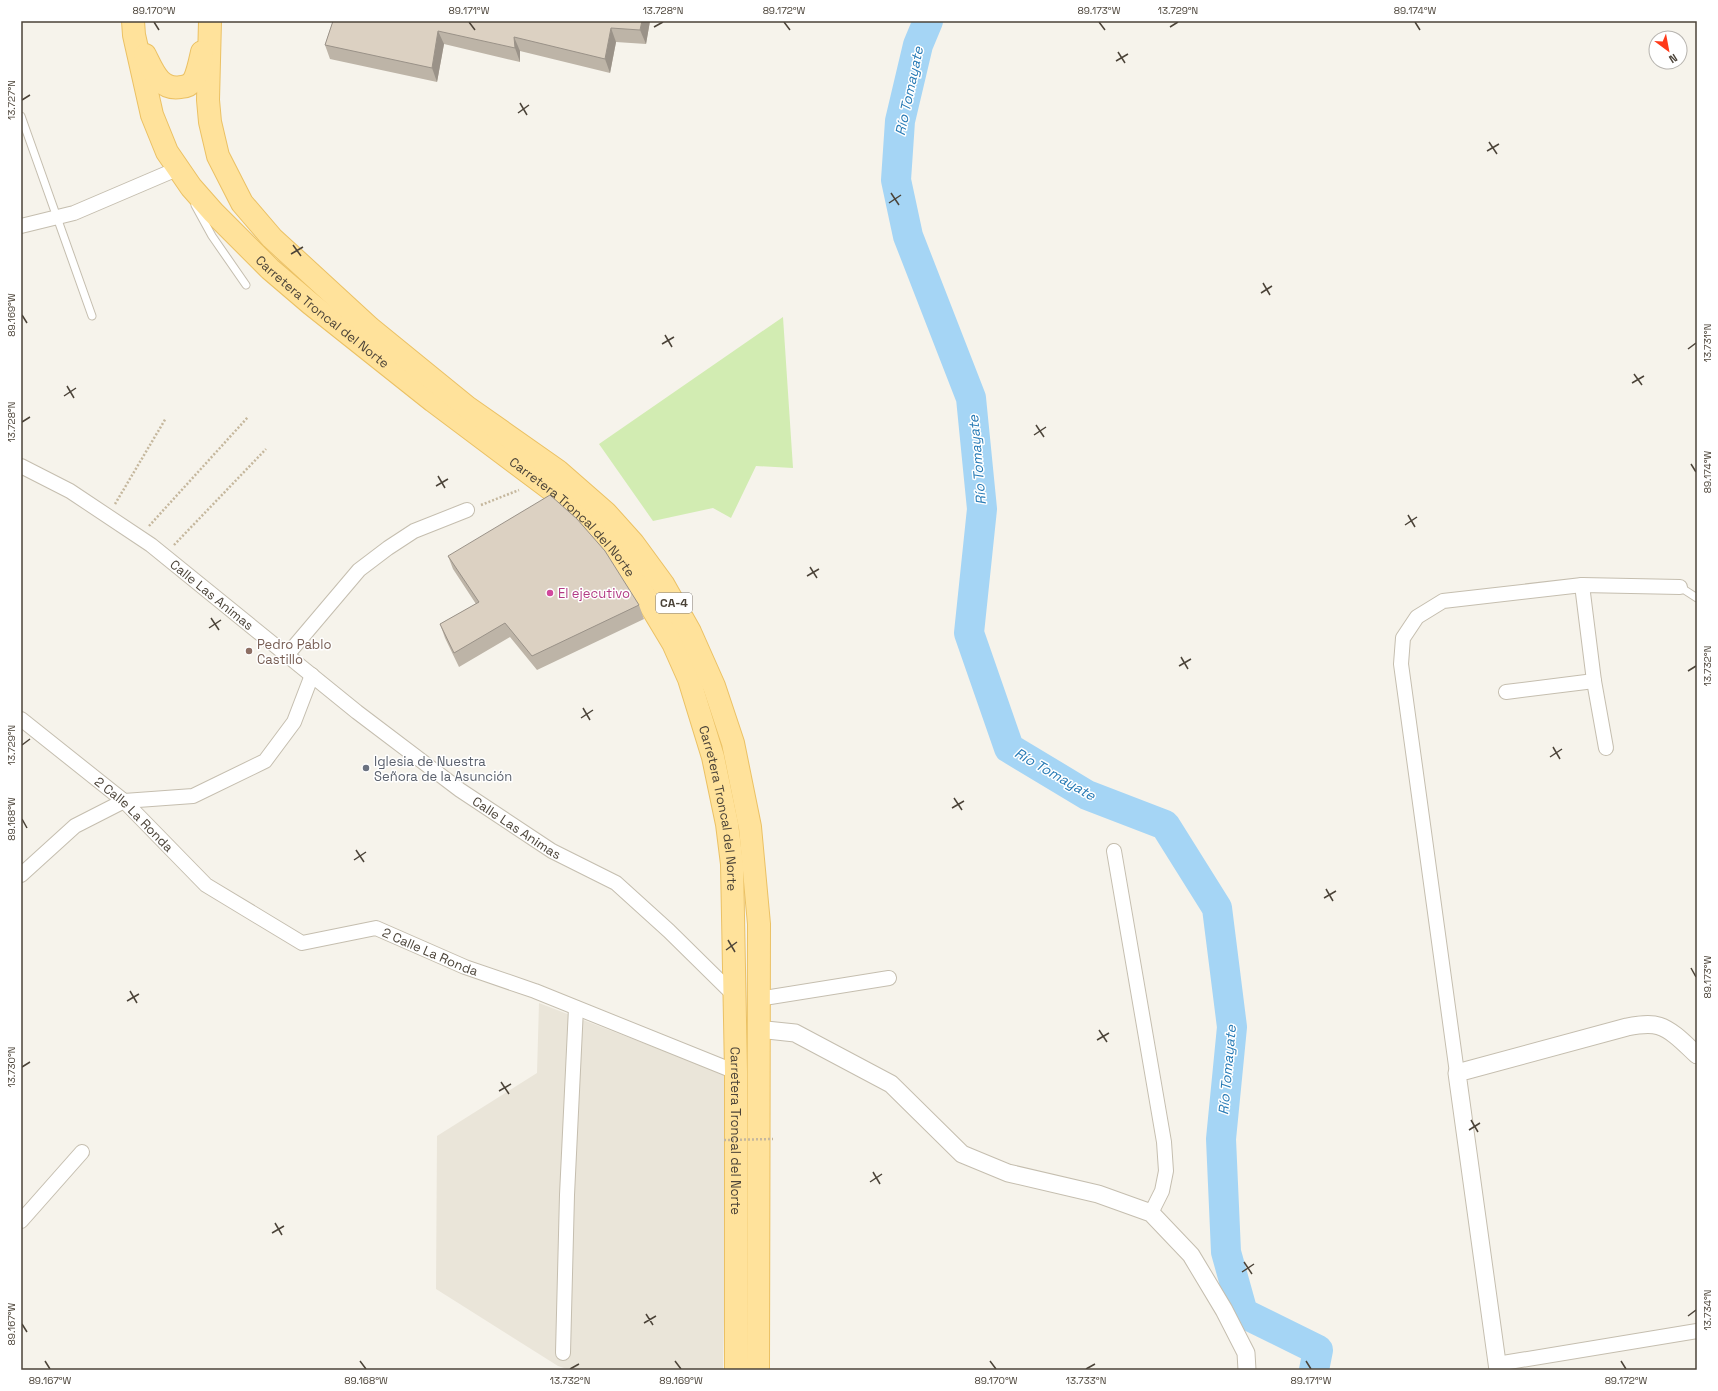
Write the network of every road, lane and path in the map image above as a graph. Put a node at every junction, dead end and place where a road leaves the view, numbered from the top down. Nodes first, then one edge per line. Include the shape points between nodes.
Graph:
1 (210, 24) edge
2 (134, 28) edge
3 (21, 116) edge
4 (177, 169) junction
5 (191, 187) junction
6 (57, 217) junction
7 (21, 226) edge
8 (246, 285) dead end
9 (92, 316) dead end
10 (248, 417) dead end
11 (166, 418) dead end
12 (266, 449) dead end
13 (21, 466) edge
14 (540, 482) junction
15 (467, 510) joint
16 (108, 516) junction
17 (139, 537) junction
18 (164, 556) junction
19 (1582, 585) junction
20 (1680, 587) joint
21 (1697, 598) edge
22 (287, 655) junction
23 (312, 675) junction
24 (1594, 681) junction
25 (1506, 692) dead end
26 (21, 719) edge
27 (1606, 748) dead end
28 (124, 802) junction
29 (1114, 851) dead end
30 (21, 875) edge
31 (889, 978) dead end
32 (735, 996) junction
33 (758, 999) junction
34 (576, 1008) junction
35 (758, 1029) junction
36 (1697, 1055) edge
37 (736, 1072) junction
38 (1457, 1073) junction
39 (773, 1139) dead end
40 (724, 1140) dead end
41 (82, 1152) dead end
42 (1151, 1213) junction
43 (21, 1221) edge
44 (1697, 1331) edge
45 (563, 1353) dead end
46 (1498, 1367) edge
47 (736, 1370) edge
48 (758, 1370) edge
49 (1247, 1370) edge

1 - 2 main road via 194,80 188,86 176,88 164,85 153,74
1 - 33 main road, Carretera Troncal del Norte / CA-4 via 208,100 213,140 234,190 250,214 272,238 370,328 467,407 558,471 606,513 648,562 677,608 714,686 741,777 750,826 759,924
2 - 4 main road, Carretera Troncal del Norte / CA-4 via 152,115
3 - 6 lane
4 - 5 main road, Carretera Troncal del Norte / CA-4
4 - 6 street via 74,213
5 - 8 lane via 196,207
5 - 14 main road, Carretera Troncal del Norte / CA-4 via 238,239 311,304
6 - 7 street
6 - 9 lane
10 - 17 path
11 - 16 path
12 - 18 path
13 - 16 street, Calle Las Animas via 70,491
14 - 15 path
14 - 32 main road, Carretera Troncal del Norte / CA-4 via 591,524 620,557 669,637 689,679 712,757 727,824 732,864
15 - 22 street via 414,531 359,570
16 - 17 street, Calle Las Animas
17 - 18 street, Calle Las Animas
18 - 22 street, Calle Las Animas
19 - 20 street
19 - 24 street
19 - 38 street via 1443,601 1417,617 1403,638 1401,664
20 - 21 lane
22 - 23 street, Calle Las Animas
23 - 28 street via 294,722 264,761 193,796
23 - 32 street, Calle Las Animas via 460,790 552,851 616,883
24 - 25 street
24 - 27 street
26 - 28 street, 2 Calle La Ronda
28 - 30 street via 75,826
28 - 34 street, 2 Calle La Ronda via 206,885 302,943 376,928 465,967
29 - 42 street via 1164,1142 1166,1171 1162,1191
31 - 33 street
32 - 37 main road, Carretera Troncal del Norte / CA-4
33 - 35 main road, Carretera Troncal del Norte / CA-4
34 - 37 street, 2 Calle La Ronda
34 - 45 street
35 - 42 street via 795,1034 891,1084 962,1154 1008,1173 1098,1194
35 - 48 main road, Carretera Troncal del Norte / CA-4
36 - 38 street via 1676,1036 1659,1026 1641,1025
37 - 47 main road, Carretera Troncal del Norte / CA-4
38 - 46 street
39 - 40 path, bridge
41 - 43 street
42 - 49 street via 1191,1255 1246,1353
44 - 46 street

